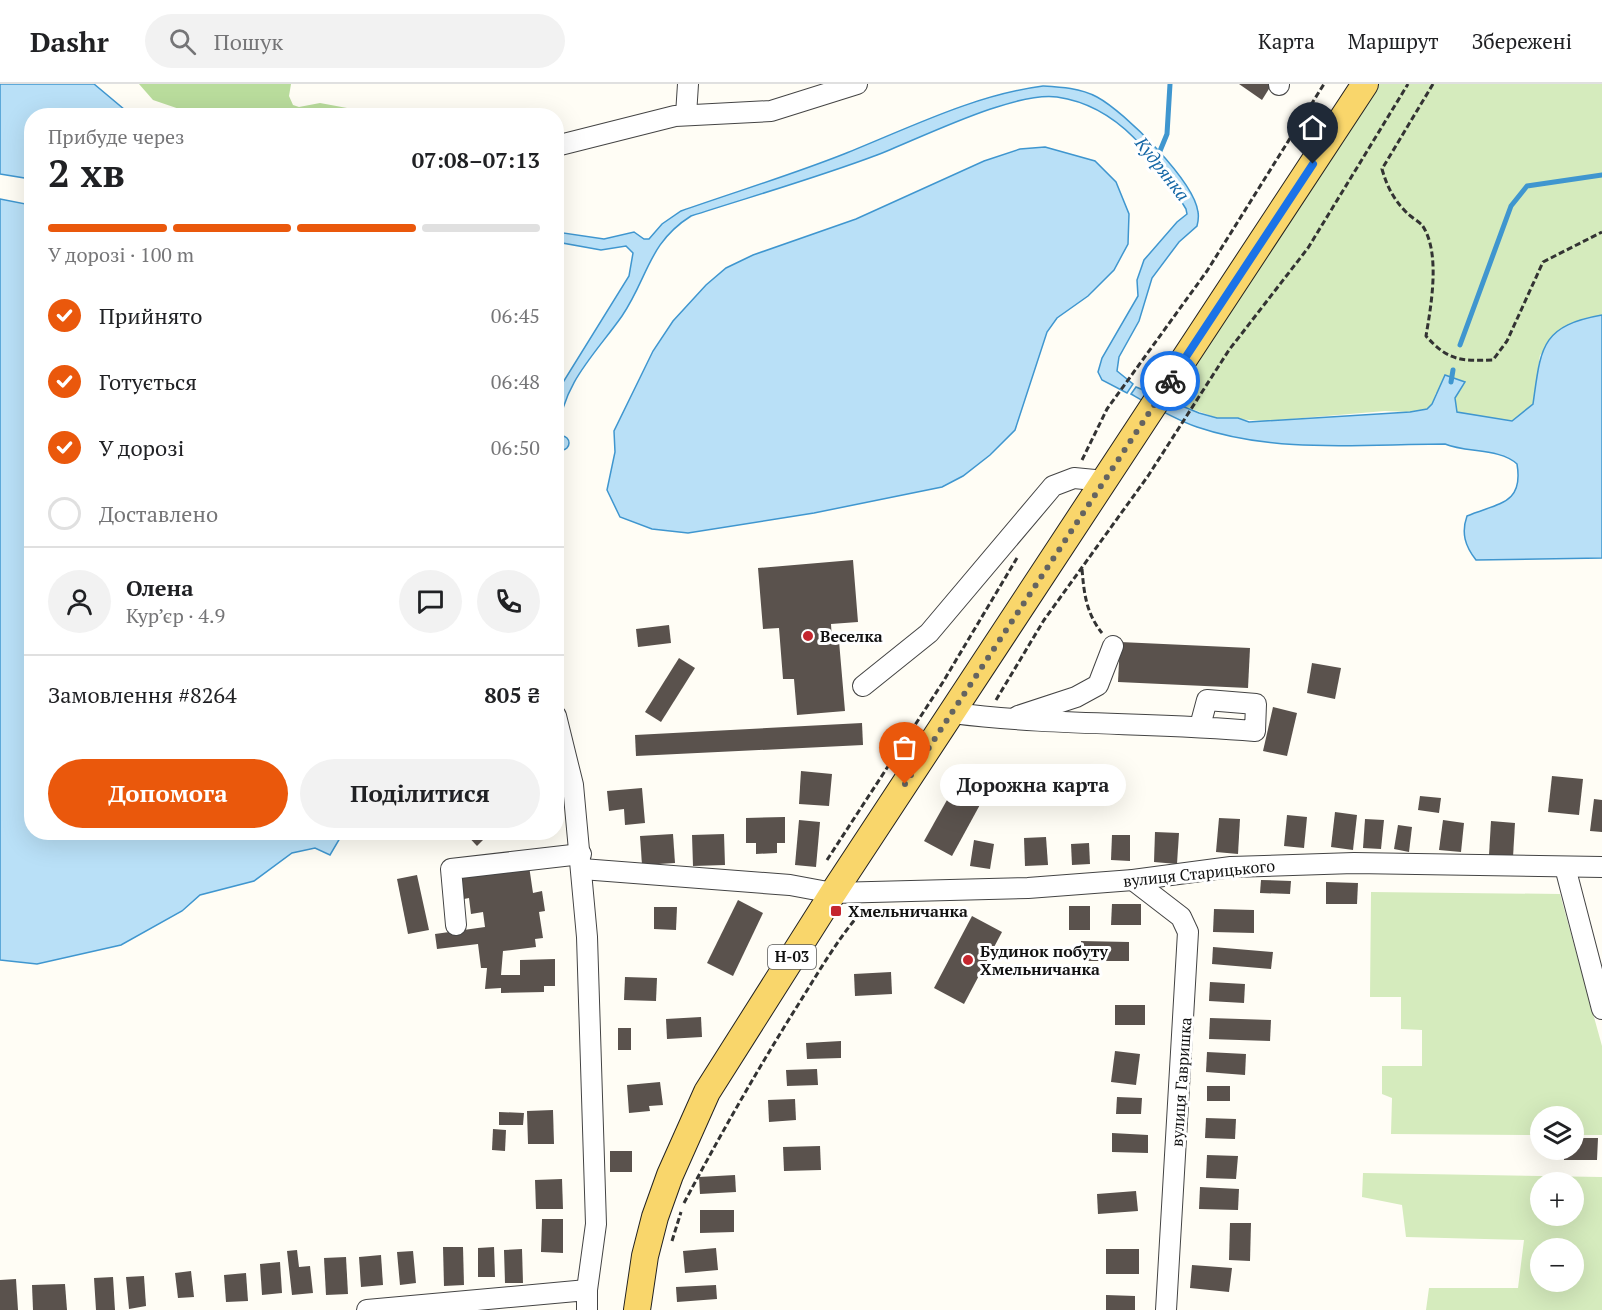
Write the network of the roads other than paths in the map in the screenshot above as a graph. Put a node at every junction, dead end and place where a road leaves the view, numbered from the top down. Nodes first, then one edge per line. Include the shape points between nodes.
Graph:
1 (688, 84) edge
2 (857, 84) edge
3 (1365, 84) edge
4 (686, 115) junction
5 (564, 144) edge
6 (1105, 481) junction
7 (1113, 646) road end
8 (863, 686) dead end
9 (953, 713) junction
10 (1007, 720) junction
11 (1200, 726) junction
12 (564, 748) edge
13 (581, 862) junction
14 (1565, 867) junction
15 (1602, 867) edge
16 (1133, 880) junction
17 (821, 891) junction
18 (456, 925) dead end
19 (1602, 1009) edge
20 (587, 1290) junction
21 (367, 1310) edge
22 (587, 1310) edge
23 (637, 1310) edge
24 (1166, 1310) edge

1 - 4 street
2 - 4 street via 771,111
3 - 6 main road, Н-03
4 - 5 street
6 - 8 street via 1074,478 1053,486 929,633
6 - 9 main road, Н-03
7 - 10 street via 1098,685 1076,697
9 - 10 street
9 - 17 main road, Н-03
10 - 11 street
11 - 11 street via 1255,731 1256,704 1207,700
12 - 13 street via 573,785
13 - 17 street, вулиця Старицького
13 - 18 street, вулиця Старицького via 451,869
13 - 20 street via 596,1224
14 - 15 street, вулиця Старицького
14 - 16 street, вулиця Старицького via 1342,863 1231,867
14 - 19 street
16 - 17 street, вулиця Старицького via 1028,888
16 - 24 street, вулиця Гавришка via 1181,917 1188,932
17 - 23 main road, Н-03 via 707,1092 669,1174 645,1256
20 - 21 street
20 - 22 street

